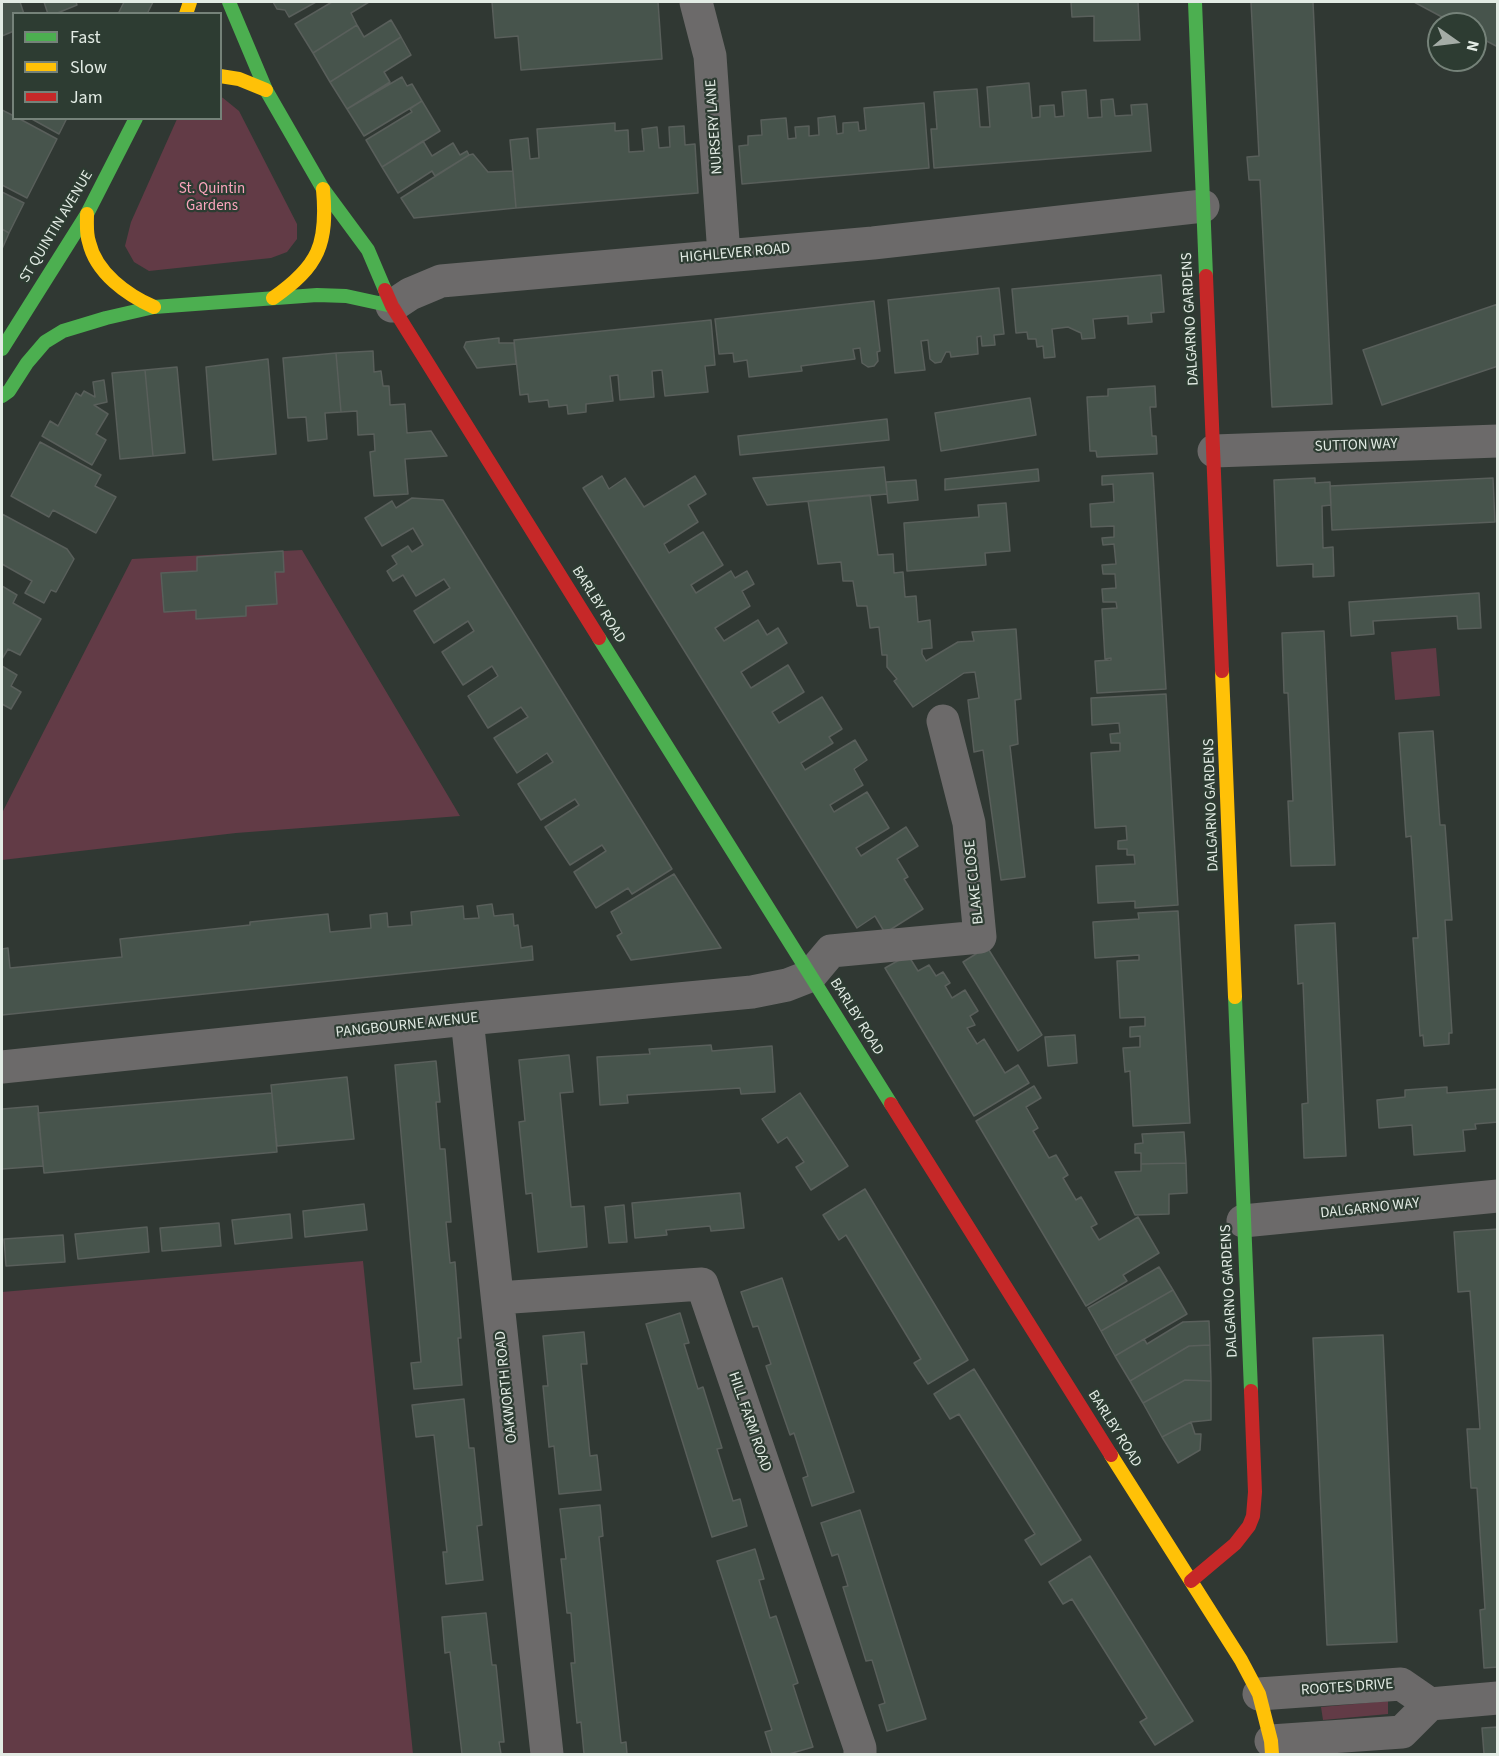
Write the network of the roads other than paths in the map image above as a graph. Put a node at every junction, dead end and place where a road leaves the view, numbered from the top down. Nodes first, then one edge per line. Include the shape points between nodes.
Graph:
1 (229, 2) edge
2 (696, 2) edge
3 (1195, 2) edge
4 (222, 76) edge
5 (266, 90) junction
6 (135, 120) edge
7 (323, 189) junction
8 (1203, 206) junction
9 (87, 214) junction
10 (724, 255) junction
11 (273, 298) junction
12 (392, 306) junction
13 (154, 308) junction
14 (7, 332) edge
15 (2, 396) edge
16 (1497, 441) edge
17 (1214, 451) junction
18 (943, 722) dead end
19 (810, 975) junction
20 (467, 1019) junction
21 (2, 1067) edge
22 (1497, 1196) edge
23 (1243, 1221) junction
24 (498, 1298) junction
25 (1191, 1581) junction
26 (1259, 1694) junction
27 (1497, 1698) edge
28 (1430, 1704) junction
29 (1271, 1748) edge
30 (547, 1755) edge
31 (860, 1755) edge

1 - 5 street
2 - 10 street, NURSERY LANE via 710,56
3 - 8 street, DALGARNO GARDENS
4 - 5 street
5 - 7 street
6 - 9 street, ST QUINTIN AVENUE
7 - 11 street via 325,224 319,251 306,272
7 - 12 street via 368,250
8 - 10 street, HIGHLEVER ROAD
8 - 17 street, DALGARNO GARDENS
9 - 13 street via 90,248 103,268 119,288
9 - 14 street, ST QUINTIN AVENUE
10 - 12 street, HIGHLEVER ROAD via 441,281
11 - 12 street via 346,296
11 - 13 street
12 - 19 street, BARLBY ROAD
13 - 15 street via 63,331 45,342
16 - 17 street, SUTTON WAY
17 - 23 street, DALGARNO GARDENS
18 - 19 street, BLAKE CLOSE via 969,823 980,937 831,951
19 - 20 street, PANGBOURNE AVENUE via 788,985 752,993
19 - 25 street, BARLBY ROAD
20 - 21 street, PANGBOURNE AVENUE
20 - 24 street, OAKWORTH ROAD
22 - 23 street, DALGARNO WAY
23 - 25 street, DALGARNO GARDENS via 1253,1514 1246,1531
24 - 30 street, OAKWORTH ROAD
24 - 31 street, HILL FARM ROAD via 702,1284
25 - 26 street, BARLBY ROAD
26 - 28 street, ROOTES DRIVE via 1401,1684
26 - 29 street, BARLBY ROAD
27 - 28 street
28 - 29 street via 1402,1732

